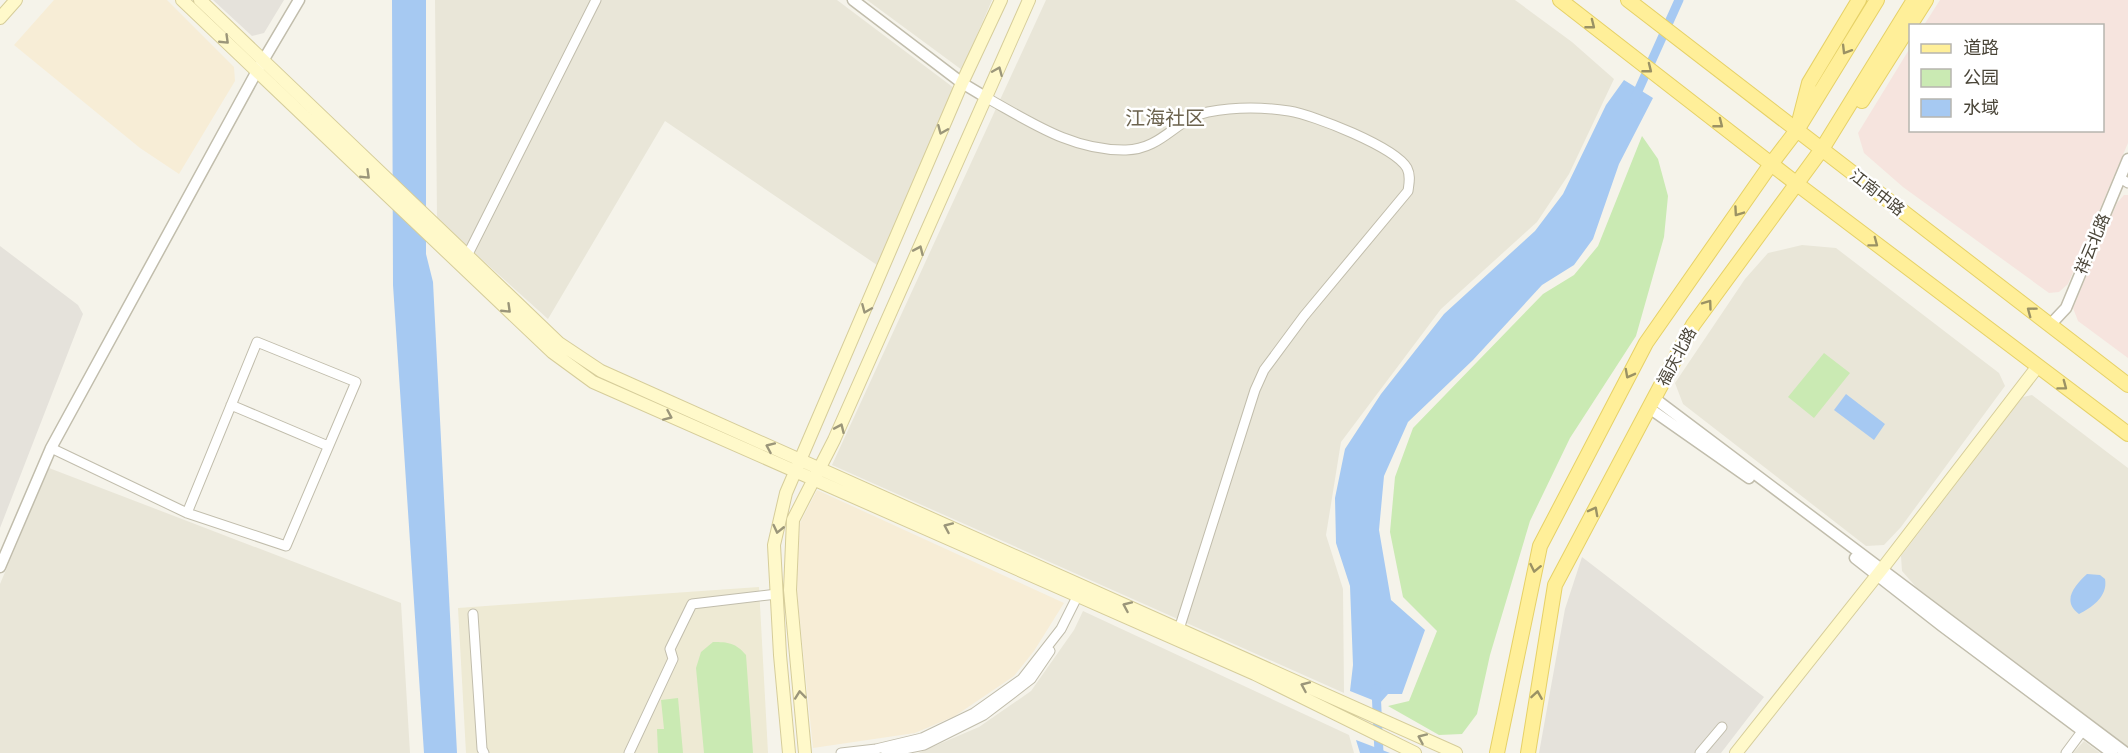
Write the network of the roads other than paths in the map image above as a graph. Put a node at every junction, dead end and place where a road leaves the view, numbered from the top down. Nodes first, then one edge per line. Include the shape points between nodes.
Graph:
1 (16, 0) edge
2 (182, 0) edge
3 (200, 0) edge
4 (299, 0) edge
5 (596, 0) edge
6 (853, 0) edge
7 (1001, 0) edge
8 (1029, 0) edge
9 (1560, 0) edge
10 (1628, 0) edge
11 (1859, 0) edge
12 (1876, 0) edge
13 (1914, 0) edge
14 (1926, 0) edge
15 (0, 18) edge
16 (1911, 24) edge
17 (1909, 28) edge
18 (260, 66) junction
19 (962, 83) junction
20 (987, 98) junction
21 (1797, 130) junction
22 (1822, 149) junction
23 (2128, 159) edge
24 (1771, 164) junction
25 (2124, 181) edge
26 (1797, 184) junction
27 (464, 261) junction
28 (2050, 325) junction
29 (2038, 366) junction
30 (2128, 384) edge
31 (1652, 403) junction
32 (231, 405) junction
33 (2128, 434) edge
34 (328, 446) junction
35 (51, 448) junction
36 (799, 466) junction
37 (817, 475) junction
38 (187, 513) junction
39 (0, 567) edge
40 (1880, 572) junction
41 (1082, 592) junction
42 (777, 594) junction
43 (473, 614) dead end
44 (1175, 634) junction
45 (1722, 727) dead end
46 (2085, 727) junction
47 (484, 753) edge
48 (629, 753) edge
49 (789, 753) edge
50 (805, 753) edge
51 (841, 753) edge
52 (886, 753) edge
53 (1415, 753) edge
54 (1456, 753) edge
55 (1497, 753) edge
56 (1528, 753) edge
57 (1700, 753) edge
58 (1736, 753) edge
59 (2066, 753) edge
60 (2112, 753) edge
61 (2126, 753) edge

1 - 15 main road
2 -> 18 main road
3 - 18 main road
4 - 18 street
5 - 27 street
6 - 19 street
7 - 19 main road
20 -> 8 main road
9 -> 24 main road
10 - 21 main road, 江南中路
11 - 21 main road via 1809,83
12 -> 21 main road, 福庆北路
13 - 22 main road, 福庆北路
14 - 16 main road
17 - 22 main road via 1851,117
18 - 27 main road
18 - 35 street
19 - 20 street
19 -> 36 main road
37 -> 20 main road
20 - 44 street via 1054,136 1128,150 1153,145 1189,118 1206,112 1265,108 1292,111 1367,140 1407,168 1408,191 1304,316 1255,390
21 - 22 main road, 江南中路
21 - 24 main road, 福庆北路
22 - 26 main road, 福庆北路
28 -> 22 main road, 江南中路
23 - 25 street, 祥云北路
24 - 26 main road
24 -> 55 main road, 福庆北路 via 1646,343 1540,546
25 - 28 street, 祥云北路 via 2066,308
26 -> 29 main road
31 -> 26 main road, 福庆北路 via 1693,325
27 - 36 main road via 559,343 601,371
28 - 30 main road, 江南中路
29 -> 33 main road
29 - 40 main road
31 - 40 street
56 -> 31 main road, 福庆北路 via 1555,585
32 - 34 street
32 - 34 street via 257,342 356,382
32 - 38 street
34 - 38 street via 286,546
35 - 38 street
35 - 39 street
36 - 37 main road
36 -> 42 main road via 786,493 774,545
37 - 41 main road
50 -> 37 main road via 790,590 793,520
40 - 46 street
40 - 58 main road
41 - 44 main road
41 - 51 street via 1060,629 1022,678 974,714 922,738
41 - 52 street via 1070,623 1030,680 984,716 924,745
42 - 48 street via 692,604 670,649 673,659
42 - 49 main road
43 - 47 street
44 - 53 main road
54 -> 44 main road
45 - 57 street
46 - 59 street
46 - 60 street
46 - 61 street

